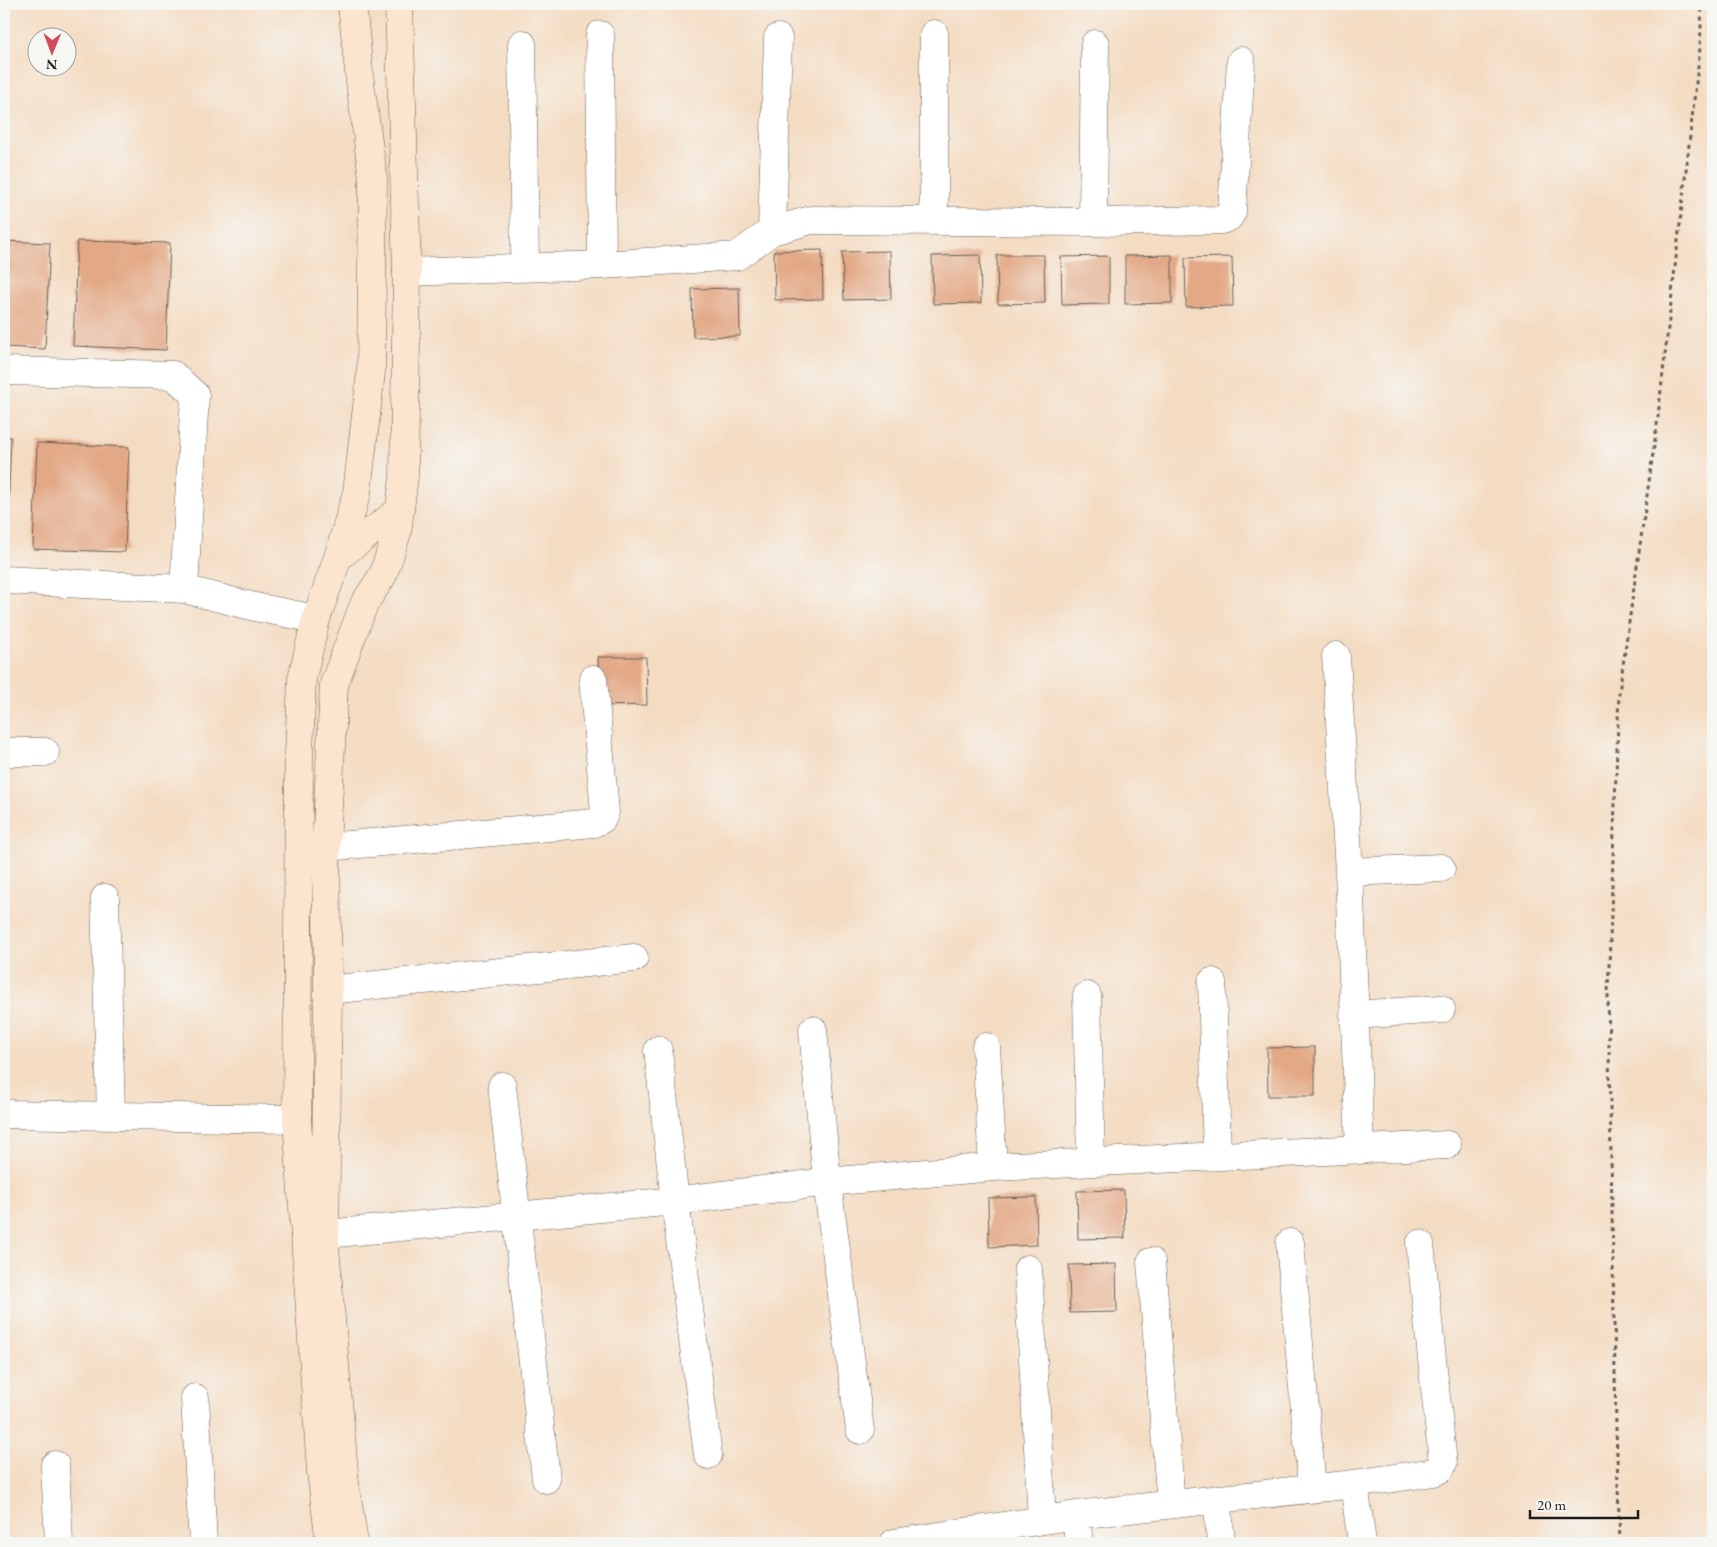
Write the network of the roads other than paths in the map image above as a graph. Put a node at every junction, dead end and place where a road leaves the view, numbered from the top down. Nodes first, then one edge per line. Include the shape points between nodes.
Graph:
1 (352, 4) edge
2 (399, 4) edge
3 (934, 34) dead end
4 (600, 35) dead end
5 (778, 38) dead end
6 (522, 44) dead end
7 (1095, 44) dead end
8 (1241, 61) dead end
9 (934, 220) junction
10 (1093, 222) junction
11 (772, 231) junction
12 (602, 265) junction
13 (525, 267) junction
14 (406, 272) junction
15 (4, 371) edge
16 (400, 510) junction
17 (338, 557) junction
18 (4, 580) edge
19 (184, 588) junction
20 (316, 619) junction
21 (1336, 656) dead end
22 (305, 665) junction
23 (339, 669) junction
24 (593, 679) dead end
25 (4, 752) edge
26 (45, 752) dead end
27 (326, 847) junction
28 (1441, 868) dead end
29 (1349, 872) junction
30 (105, 898) dead end
31 (634, 958) dead end
32 (1212, 982) dead end
33 (328, 990) junction
34 (1087, 996) dead end
35 (1441, 1009) dead end
36 (1354, 1015) junction
37 (813, 1030) dead end
38 (986, 1047) dead end
39 (658, 1050) dead end
40 (502, 1086) dead end
41 (4, 1114) edge
42 (111, 1116) junction
43 (297, 1119) junction
44 (1447, 1145) dead end
45 (1360, 1150) junction
46 (1217, 1155) junction
47 (1091, 1161) junction
48 (993, 1167) junction
49 (827, 1182) junction
50 (675, 1201) junction
51 (517, 1216) junction
52 (315, 1235) junction
53 (1290, 1244) dead end
54 (1420, 1244) dead end
55 (1151, 1262) dead end
56 (1028, 1269) dead end
57 (195, 1398) dead end
58 (860, 1430) dead end
59 (708, 1455) dead end
60 (55, 1465) dead end
61 (546, 1479) dead end
62 (1354, 1484) junction
63 (1312, 1488) junction
64 (1217, 1499) junction
65 (1171, 1504) junction
66 (1076, 1514) junction
67 (1042, 1520) junction
68 (936, 1540) edge
69 (59, 1543) edge
70 (202, 1543) edge
71 (330, 1543) edge
72 (354, 1543) edge
73 (894, 1543) edge
74 (1079, 1543) edge
75 (1221, 1543) edge
76 (1362, 1543) edge

1 - 17 street via 373,178 370,372 357,492
2 - 14 street
3 - 9 street
4 - 12 street
5 - 11 street
6 - 13 street
7 - 10 street
8 - 10 street via 1232,212 1229,217 1222,220
9 - 10 street
9 - 11 street via 811,220
11 - 12 street via 737,256
12 - 13 street
13 - 14 street
14 - 16 street via 404,477
15 - 19 street via 173,375 195,395
16 - 17 street
16 - 23 street via 397,534 383,575 364,604
17 - 20 street
18 - 19 street
19 - 20 street
20 - 22 street
21 - 29 street
22 - 23 street
22 - 43 street via 299,754
23 - 27 street via 334,684
24 - 27 street via 605,812 602,819 594,823
25 - 26 street
27 - 33 street
28 - 29 street
29 - 36 street
30 - 42 street
31 - 33 street
32 - 46 street
33 - 52 street
34 - 47 street
35 - 36 street
36 - 45 street
37 - 49 street
38 - 48 street
39 - 50 street
40 - 51 street
41 - 42 street
42 - 43 street
43 - 52 street
44 - 45 street
45 - 46 street
46 - 47 street
47 - 48 street
48 - 49 street
49 - 50 street
49 - 58 street
50 - 51 street
50 - 59 street
51 - 52 street
51 - 61 street
52 - 71 street via 321,1472
52 - 72 street via 325,1247 345,1484
53 - 63 street
54 - 62 street via 1443,1464 1434,1472
55 - 65 street
56 - 67 street
57 - 70 street
60 - 69 street
62 - 63 street
62 - 76 street
63 - 64 street
64 - 65 street
64 - 75 street
65 - 66 street
66 - 67 street
66 - 74 street
67 - 68 street
68 - 73 street

